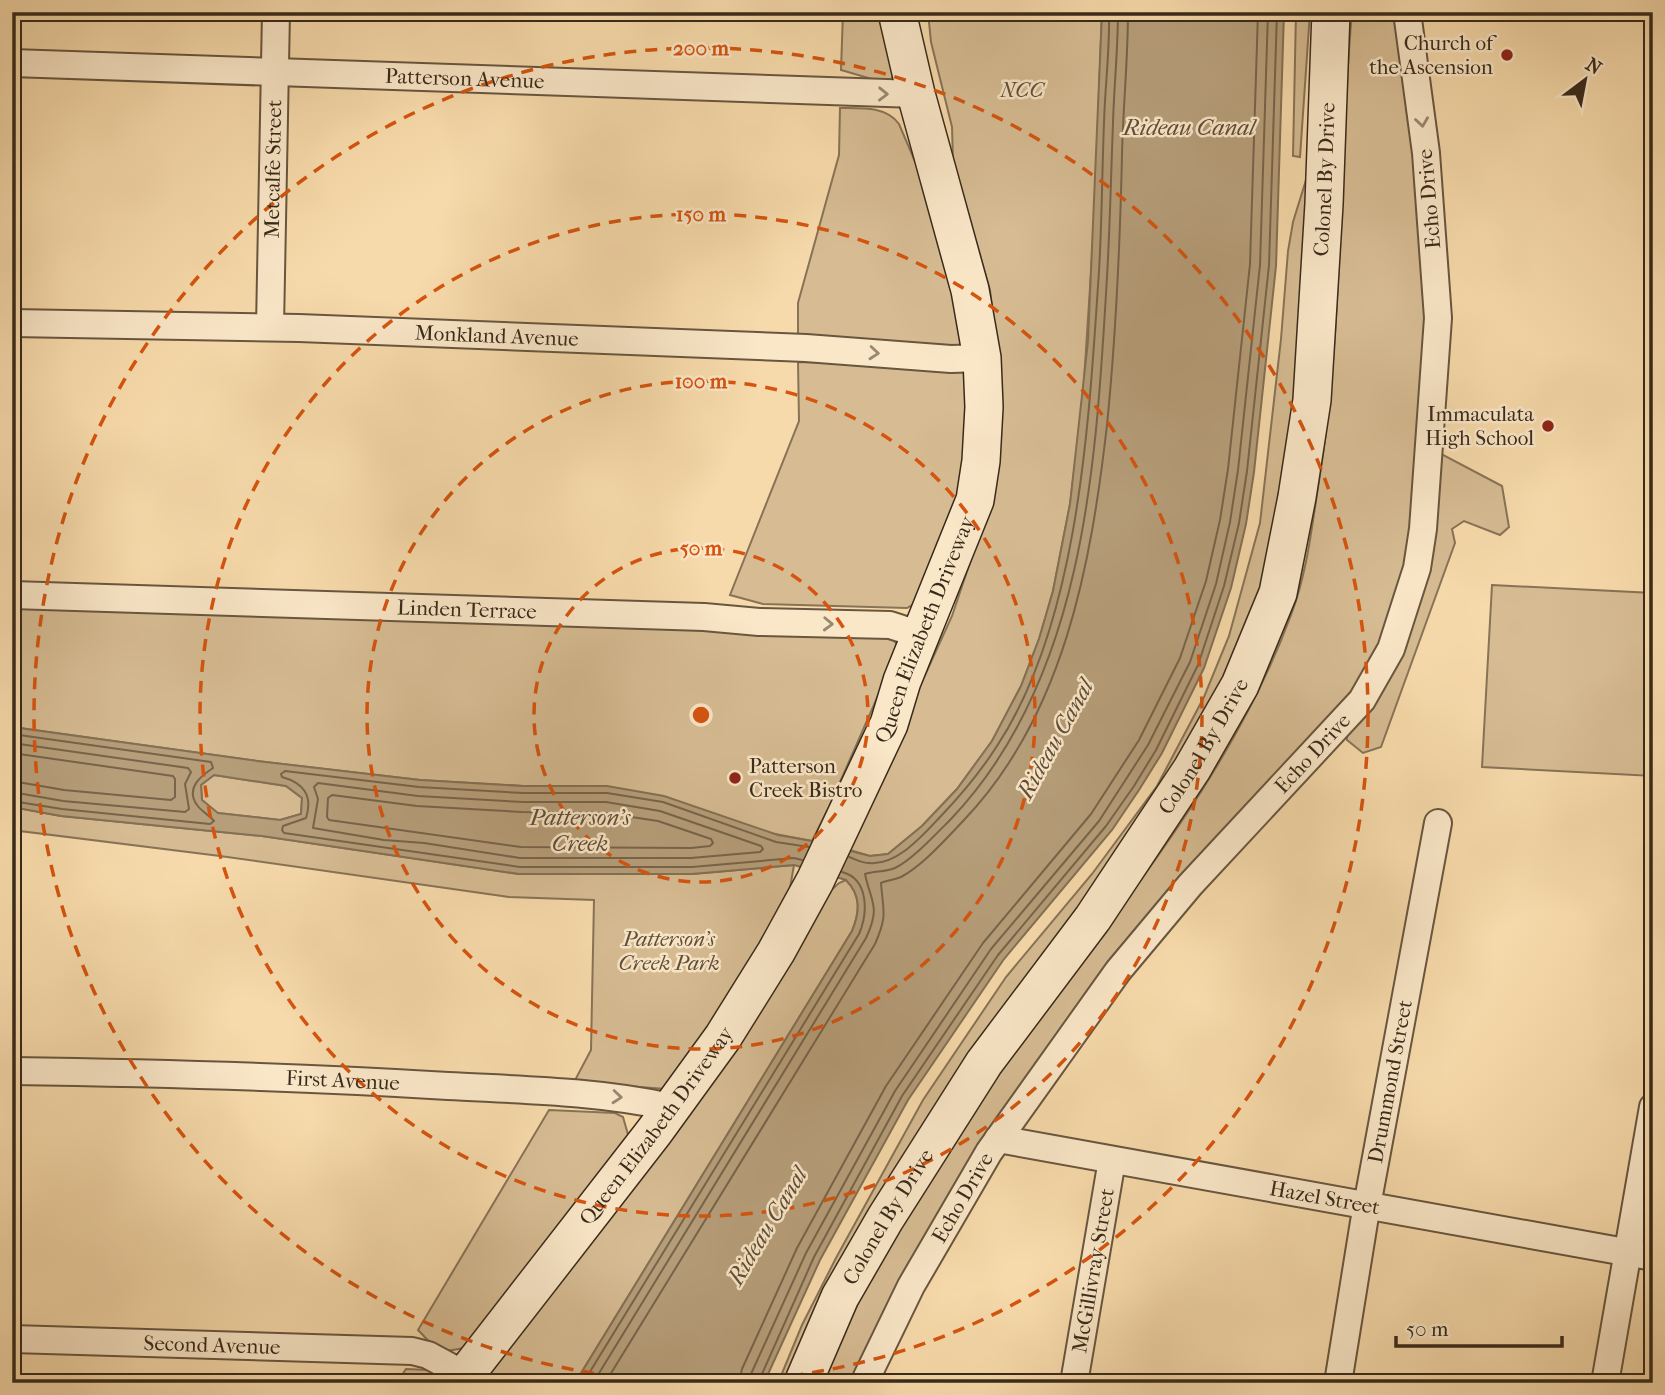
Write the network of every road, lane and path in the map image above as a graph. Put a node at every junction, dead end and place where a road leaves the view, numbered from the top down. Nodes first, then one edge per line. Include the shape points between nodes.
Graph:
1 (276, 12) edge
2 (897, 12) edge
3 (1331, 12) edge
4 (1407, 12) edge
5 (12, 62) edge
6 (275, 71) junction
7 (916, 94) junction
8 (12, 323) edge
9 (270, 327) junction
10 (982, 358) junction
11 (12, 596) edge
12 (921, 635) junction
13 (1438, 822) dead end
14 (12, 1071) edge
15 (670, 1107) junction
16 (1653, 1107) edge
17 (998, 1139) junction
18 (1112, 1160) junction
19 (1367, 1205) junction
20 (1627, 1252) junction
21 (1653, 1257) edge
22 (12, 1339) edge
23 (462, 1379) edge
24 (803, 1383) edge
25 (864, 1383) edge
26 (1074, 1383) edge
27 (1338, 1383) edge
28 (1605, 1383) edge

1 - 6 street, Metcalfe Street
2 - 7 main road, Queen Elizabeth Driveway
3 - 24 main road, Colonel By Drive via 1312,400 1278,593 1240,685 1192,769 1094,918 984,1063 885,1219 840,1297
4 -> 17 street, Echo Drive via 1426,153 1438,327 1423,529 1417,568 1391,649 1362,700 1118,971
5 - 6 street, Patterson Avenue
6 -> 7 street, Patterson Avenue
6 - 9 street, Metcalfe Street
7 - 10 main road, Queen Elizabeth Driveway via 970,290
8 - 9 street, Monkland Avenue
9 -> 10 street, Monkland Avenue
10 - 12 main road, Queen Elizabeth Driveway via 984,407 975,500
11 -> 12 street, Linden Terrace via 890,625
12 - 15 main road, Queen Elizabeth Driveway via 889,724 815,881 723,1037
13 - 19 street, Drummond Street
14 -> 15 street, First Avenue via 303,1077 630,1098
15 - 23 main road, Queen Elizabeth Driveway
16 - 20 street
17 - 18 street, Hazel Street
17 - 25 street, Echo Drive via 911,1286
18 - 19 street, Hazel Street
18 - 26 street, McGillivray Street
19 - 20 street, Hazel Street
19 - 27 street, Drummond Street
20 - 21 street, Hazel Street
20 - 28 street
22 - 23 street, Second Avenue via 412,1351 428,1355

